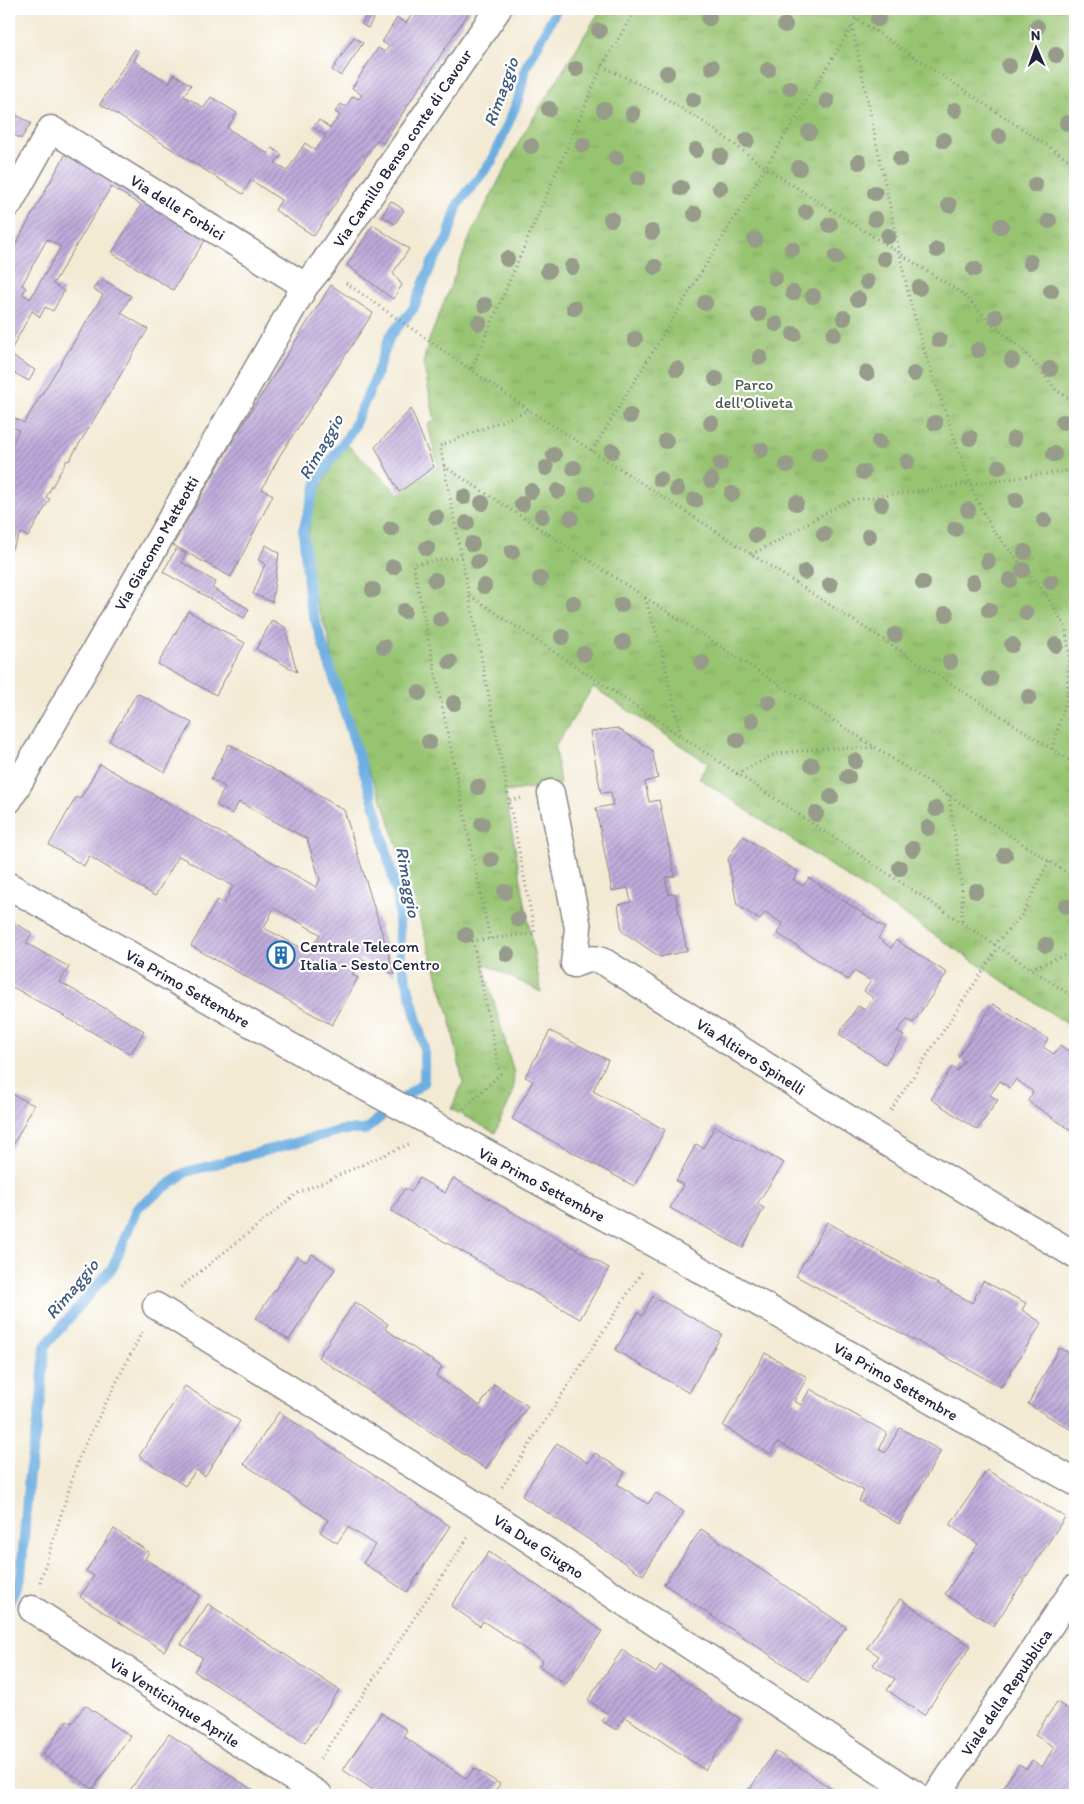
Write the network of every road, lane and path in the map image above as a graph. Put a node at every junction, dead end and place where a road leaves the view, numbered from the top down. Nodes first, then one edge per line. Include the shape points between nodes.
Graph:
1 (498, 9) edge
2 (636, 9) edge
3 (842, 9) edge
4 (856, 18) junction
5 (852, 26) junction
6 (602, 66) junction
7 (1075, 164) edge
8 (766, 168) junction
9 (9, 204) edge
10 (900, 254) junction
11 (346, 283) dead end
12 (305, 286) junction
13 (472, 368) junction
14 (1075, 402) edge
15 (529, 410) junction
16 (592, 451) junction
17 (444, 466) junction
18 (1075, 470) edge
19 (972, 486) junction
20 (751, 554) junction
21 (461, 557) junction
22 (469, 596) junction
23 (645, 597) junction
24 (681, 737) junction
25 (876, 748) junction
26 (1052, 749) junction
27 (1075, 764) edge
28 (737, 774) junction
29 (551, 793) dead end
30 (949, 796) junction
31 (9, 800) edge
32 (1049, 861) junction
33 (1075, 878) edge
34 (9, 886) edge
35 (962, 923) junction
36 (490, 939) junction
37 (996, 947) junction
38 (1075, 952) edge
39 (1031, 968) junction
40 (1075, 998) edge
41 (432, 1123) junction
42 (874, 1135) junction
43 (1075, 1256) edge
44 (156, 1306) junction
45 (1075, 1482) edge
46 (1075, 1588) edge
47 (32, 1609) joint
48 (319, 1795) edge
49 (916, 1795) edge
50 (937, 1795) edge

1 - 12 street, Via Camillo Benso conte di Cavour
2 - 6 path
3 - 4 path
4 - 5 path
4 - 7 path
5 - 8 path
5 - 10 path
6 - 8 path via 655,92 707,124
6 - 13 path
8 - 10 path
8 - 16 path
9 - 12 street, Via delle Forbici via 51,129
10 - 14 path via 963,294 1025,352 1056,390
10 - 19 path via 924,347
11 - 13 path via 420,336
12 - 31 street, Via Giacomo Matteotti
13 - 15 path
15 - 16 path
15 - 17 path via 440,446
16 - 20 path
17 - 21 path
17 - 23 path
18 - 19 path
19 - 20 path via 852,500 777,543
19 - 26 path via 994,530 1047,596 1065,626 1069,652 1068,697
20 - 26 path
21 - 22 path
21 - 36 path via 413,564
22 - 24 path
22 - 36 path via 535,933
23 - 24 path
23 - 25 path
24 - 28 path
25 - 28 path via 825,748 775,754
25 - 30 path
26 - 27 path
28 - 35 path
29 - 42 street, Via Altiero Spinelli via 578,928 574,964 597,958 606,963
30 - 32 path
30 - 35 path via 962,889
32 - 33 path
32 - 37 path via 1022,915
34 - 41 street, Via Primo Settembre
35 - 37 path
36 - 41 path via 473,941 500,1074
37 - 39 path
37 - 42 path
38 - 39 path
39 - 40 path
41 - 44 path via 298,1193
41 - 45 street, Via Primo Settembre via 658,1246
42 - 43 street, Via Altiero Spinelli
44 - 47 path via 80,1454
44 - 49 street, Via Due Giugno via 486,1511
46 - 50 street, Viale della Repubblica
47 - 48 street, Via Venticinque Aprile

